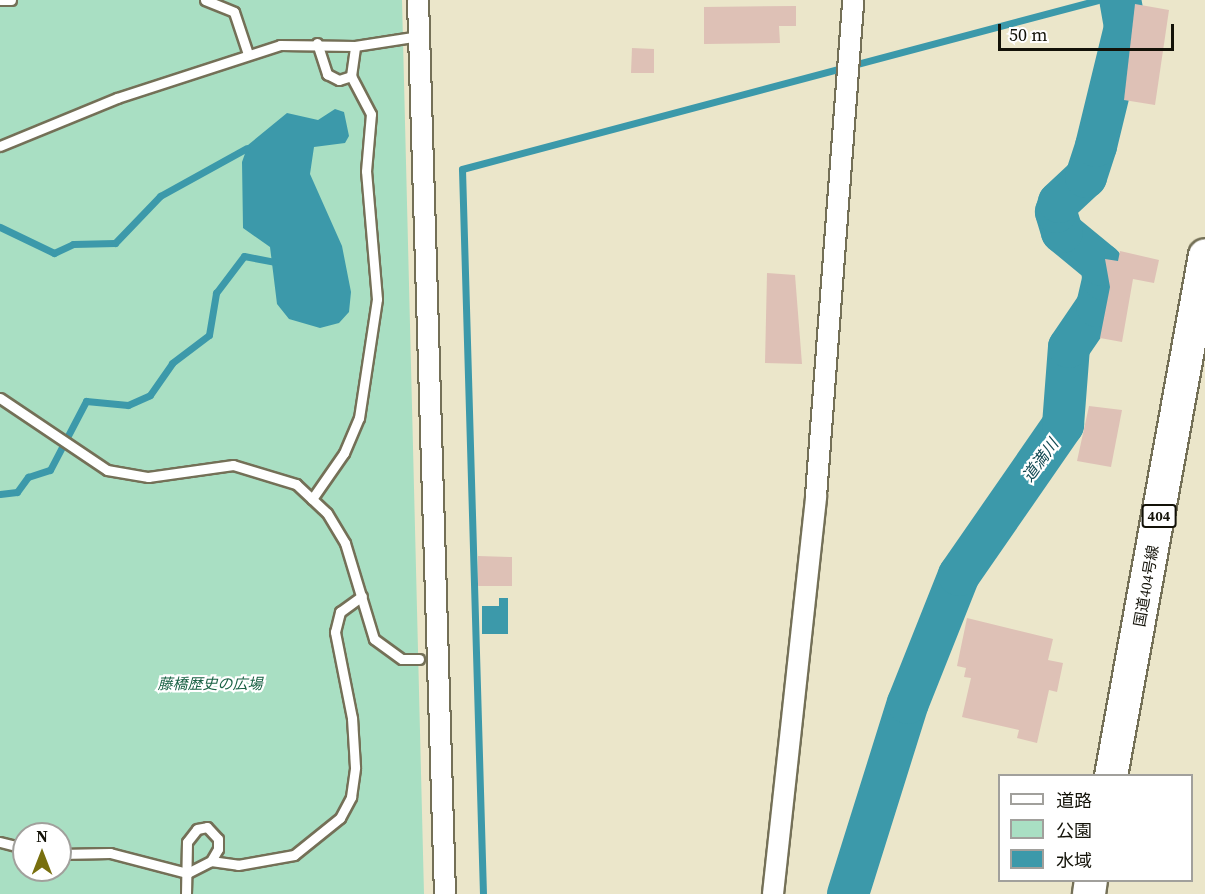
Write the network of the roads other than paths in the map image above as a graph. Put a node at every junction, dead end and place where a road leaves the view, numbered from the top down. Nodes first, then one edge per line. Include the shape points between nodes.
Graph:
1 (0, 0) edge
2 (11, 0) edge
3 (205, 0) edge
4 (418, 0) edge
5 (853, 0) edge
6 (420, 36) junction
7 (317, 43) junction
8 (355, 46) junction
9 (248, 54) junction
10 (351, 76) junction
11 (0, 146) edge
12 (1205, 255) edge
13 (0, 399) edge
14 (312, 499) junction
15 (362, 596) junction
16 (419, 658) dead end
17 (1111, 774) edge
18 (72, 854) edge
19 (211, 861) junction
20 (187, 873) junction
21 (186, 894) edge
22 (446, 894) edge
23 (773, 894) edge

1 - 2 lane
3 - 9 lane via 234,12
4 - 6 street
5 - 23 street via 816,496
6 - 8 lane
6 - 22 street
7 - 8 lane
7 - 9 lane
7 - 10 lane via 327,74 339,80
8 - 10 lane
9 - 11 lane
10 - 14 lane via 371,114 366,171 377,299 359,418 344,453
12 - 17 highway, 国道404号線 / 404
13 - 14 lane via 106,470 148,477 233,465 278,475
14 - 15 lane via 345,543
15 - 16 lane via 374,639 402,658
15 - 19 lane via 340,612 335,632 352,718 355,766 351,797 339,818 294,855 237,865
18 - 20 lane via 110,853
19 - 20 lane
19 - 20 lane via 218,839 207,827 197,829 187,842
20 - 21 lane

